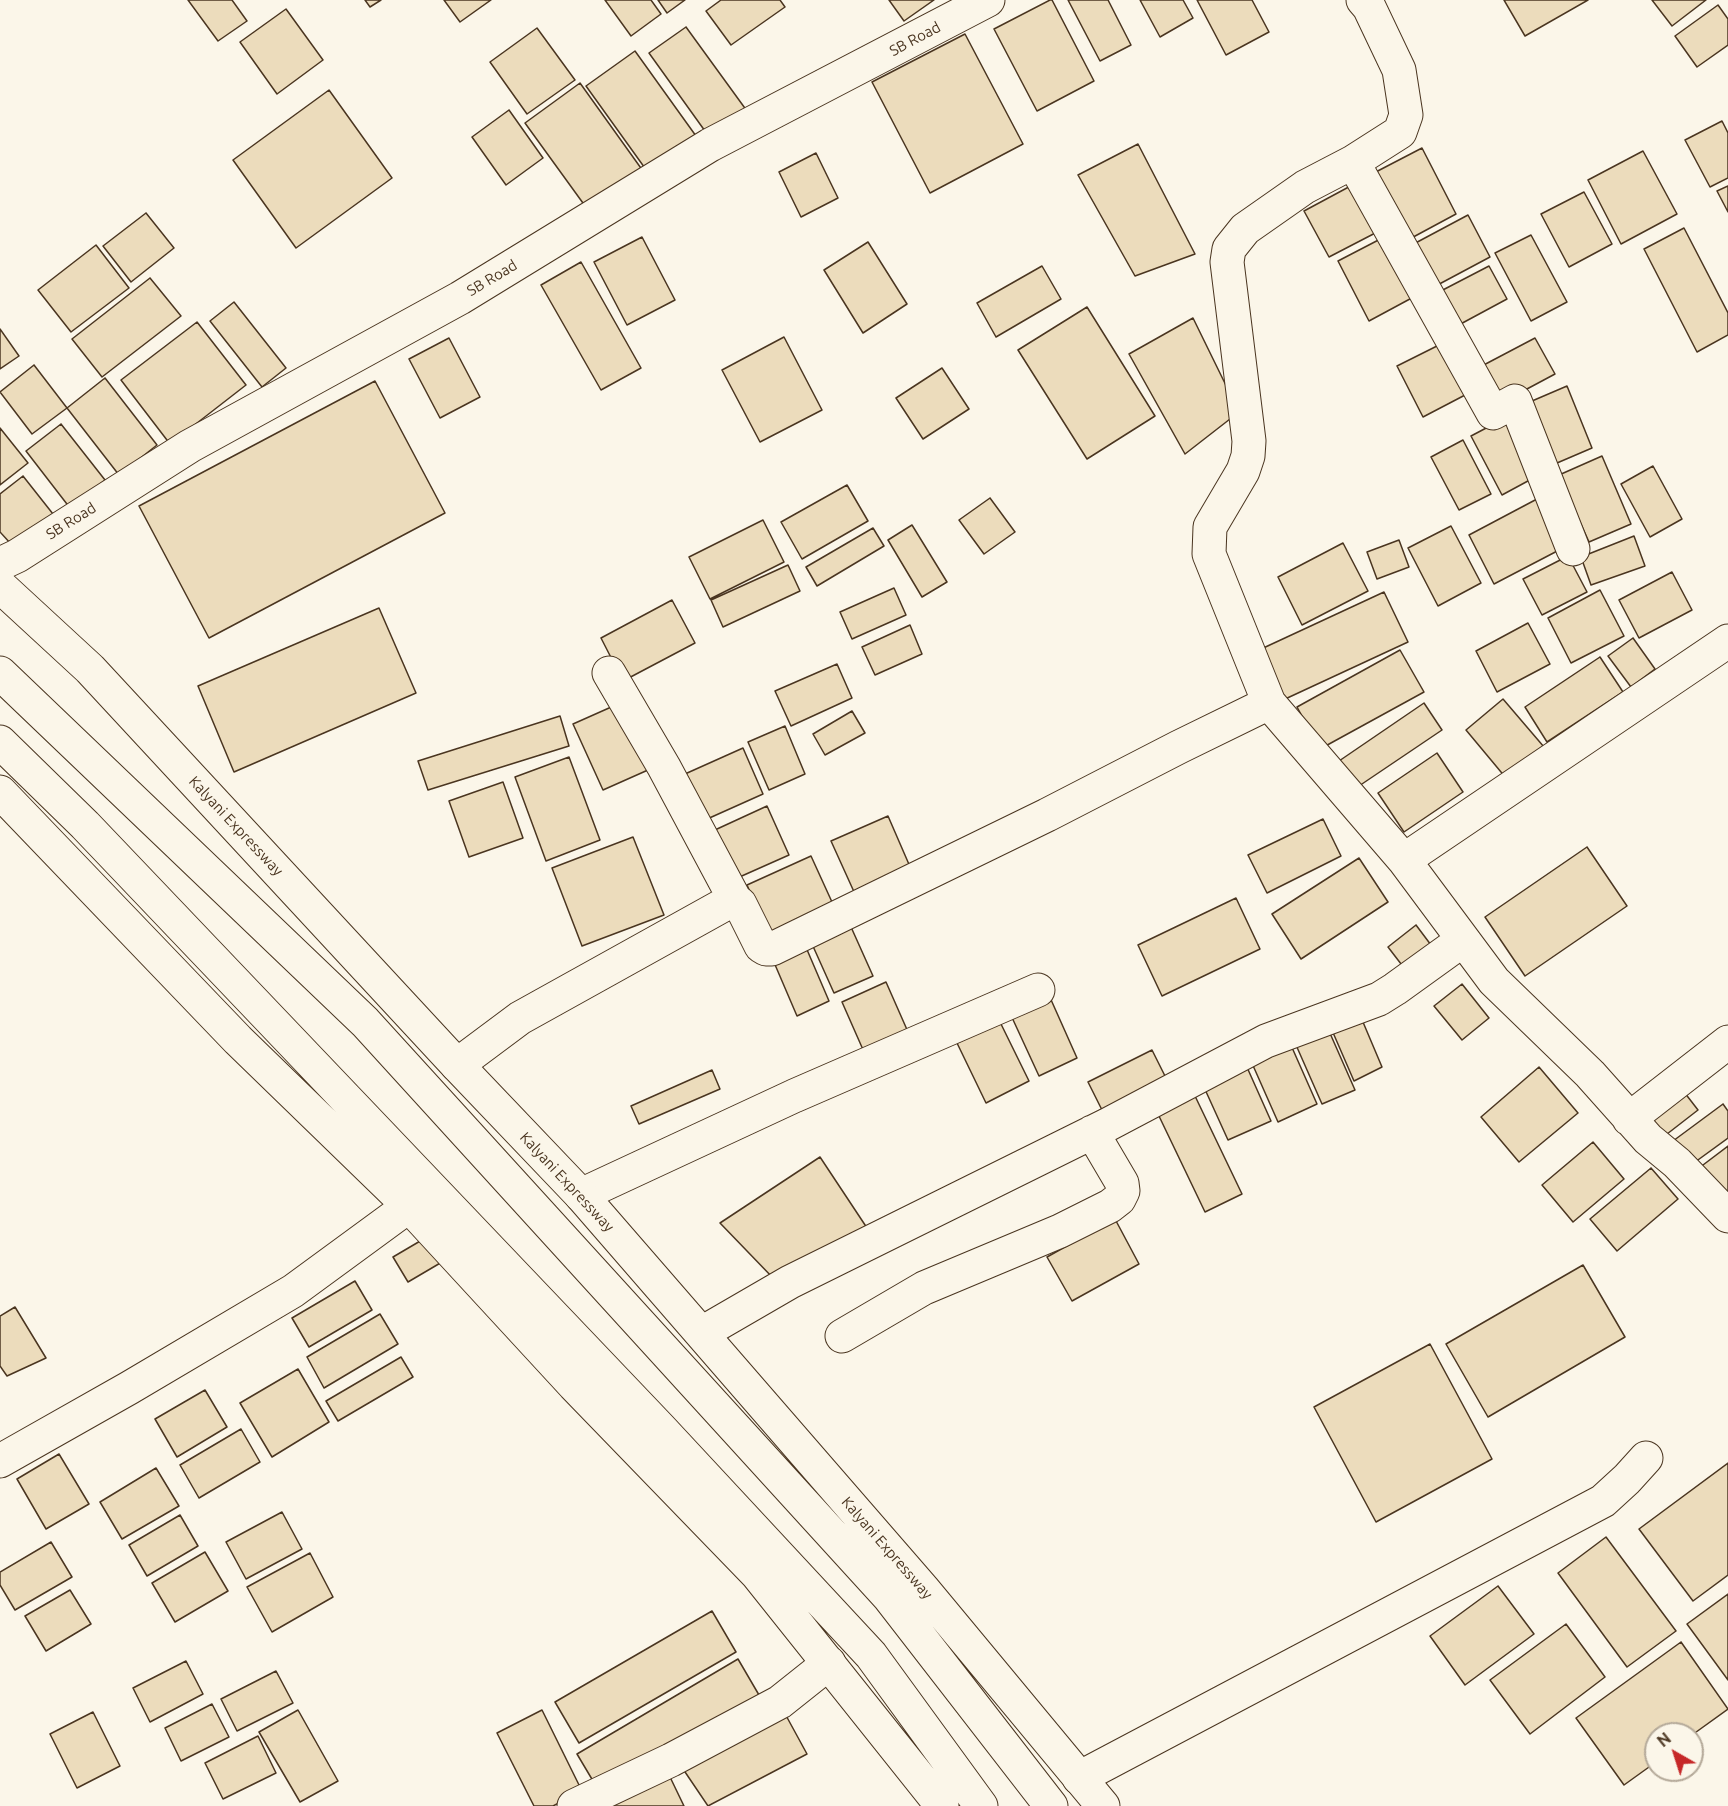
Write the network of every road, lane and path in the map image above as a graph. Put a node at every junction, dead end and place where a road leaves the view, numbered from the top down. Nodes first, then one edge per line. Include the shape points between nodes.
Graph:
1 (988, 0) edge
2 (1364, 0) edge
3 (1353, 162) junction
4 (1573, 549) dead end
5 (0, 564) edge
6 (0, 586) edge
7 (1728, 641) edge
8 (0, 673) edge
9 (609, 673) dead end
10 (1269, 703) junction
11 (0, 742) edge
12 (0, 792) edge
13 (1404, 860) junction
14 (735, 900) junction
15 (1463, 940) junction
16 (1038, 990) dead end
17 (1728, 1042) edge
18 (457, 1065) junction
19 (1629, 1119) junction
20 (1092, 1132) junction
21 (581, 1195) junction
22 (409, 1206) junction
23 (1728, 1216) edge
24 (702, 1333) junction
25 (842, 1336) dead end
26 (1646, 1458) dead end
27 (0, 1461) edge
28 (829, 1664) junction
29 (1079, 1778) junction
30 (574, 1806) edge
31 (942, 1806) edge
32 (981, 1806) edge
33 (1051, 1806) edge
34 (1103, 1806) edge

1 - 5 main road, SB Road via 710,145 460,298 190,446
2 - 3 main road via 1399,70 1406,115 1400,132
3 - 4 main road via 1492,413 1515,401
3 - 10 main road via 1305,187 1245,229 1229,249 1227,262 1249,441 1243,471 1210,527 1209,554
6 - 18 main road, Kalyani Expressway via 90,669
7 - 13 main road
8 - 33 main road via 364,1022 889,1597
9 - 14 main road
10 - 13 main road
10 - 14 main road via 772,949 761,946
11 - 32 main road via 85,825 862,1646
12 - 22 main road via 238,1040
13 - 15 main road
14 - 18 main road via 520,1018
15 - 19 main road via 1494,981 1590,1074
15 - 20 main road via 1379,999 1266,1041
16 - 21 main road via 794,1096
17 - 19 main road
18 - 21 main road, Kalyani Expressway
19 - 23 main road
20 - 24 main road via 790,1282
20 - 25 main road via 1122,1183 1119,1199 1060,1231 924,1288
21 - 24 main road, Kalyani Expressway
22 - 27 main road via 293,1291
22 - 28 main road via 574,1385 757,1574
24 - 29 main road, Kalyani Expressway via 965,1638
26 - 29 main road via 1603,1501
28 - 30 main road via 780,1702
28 - 31 main road
29 - 34 main road, Kalyani Expressway

